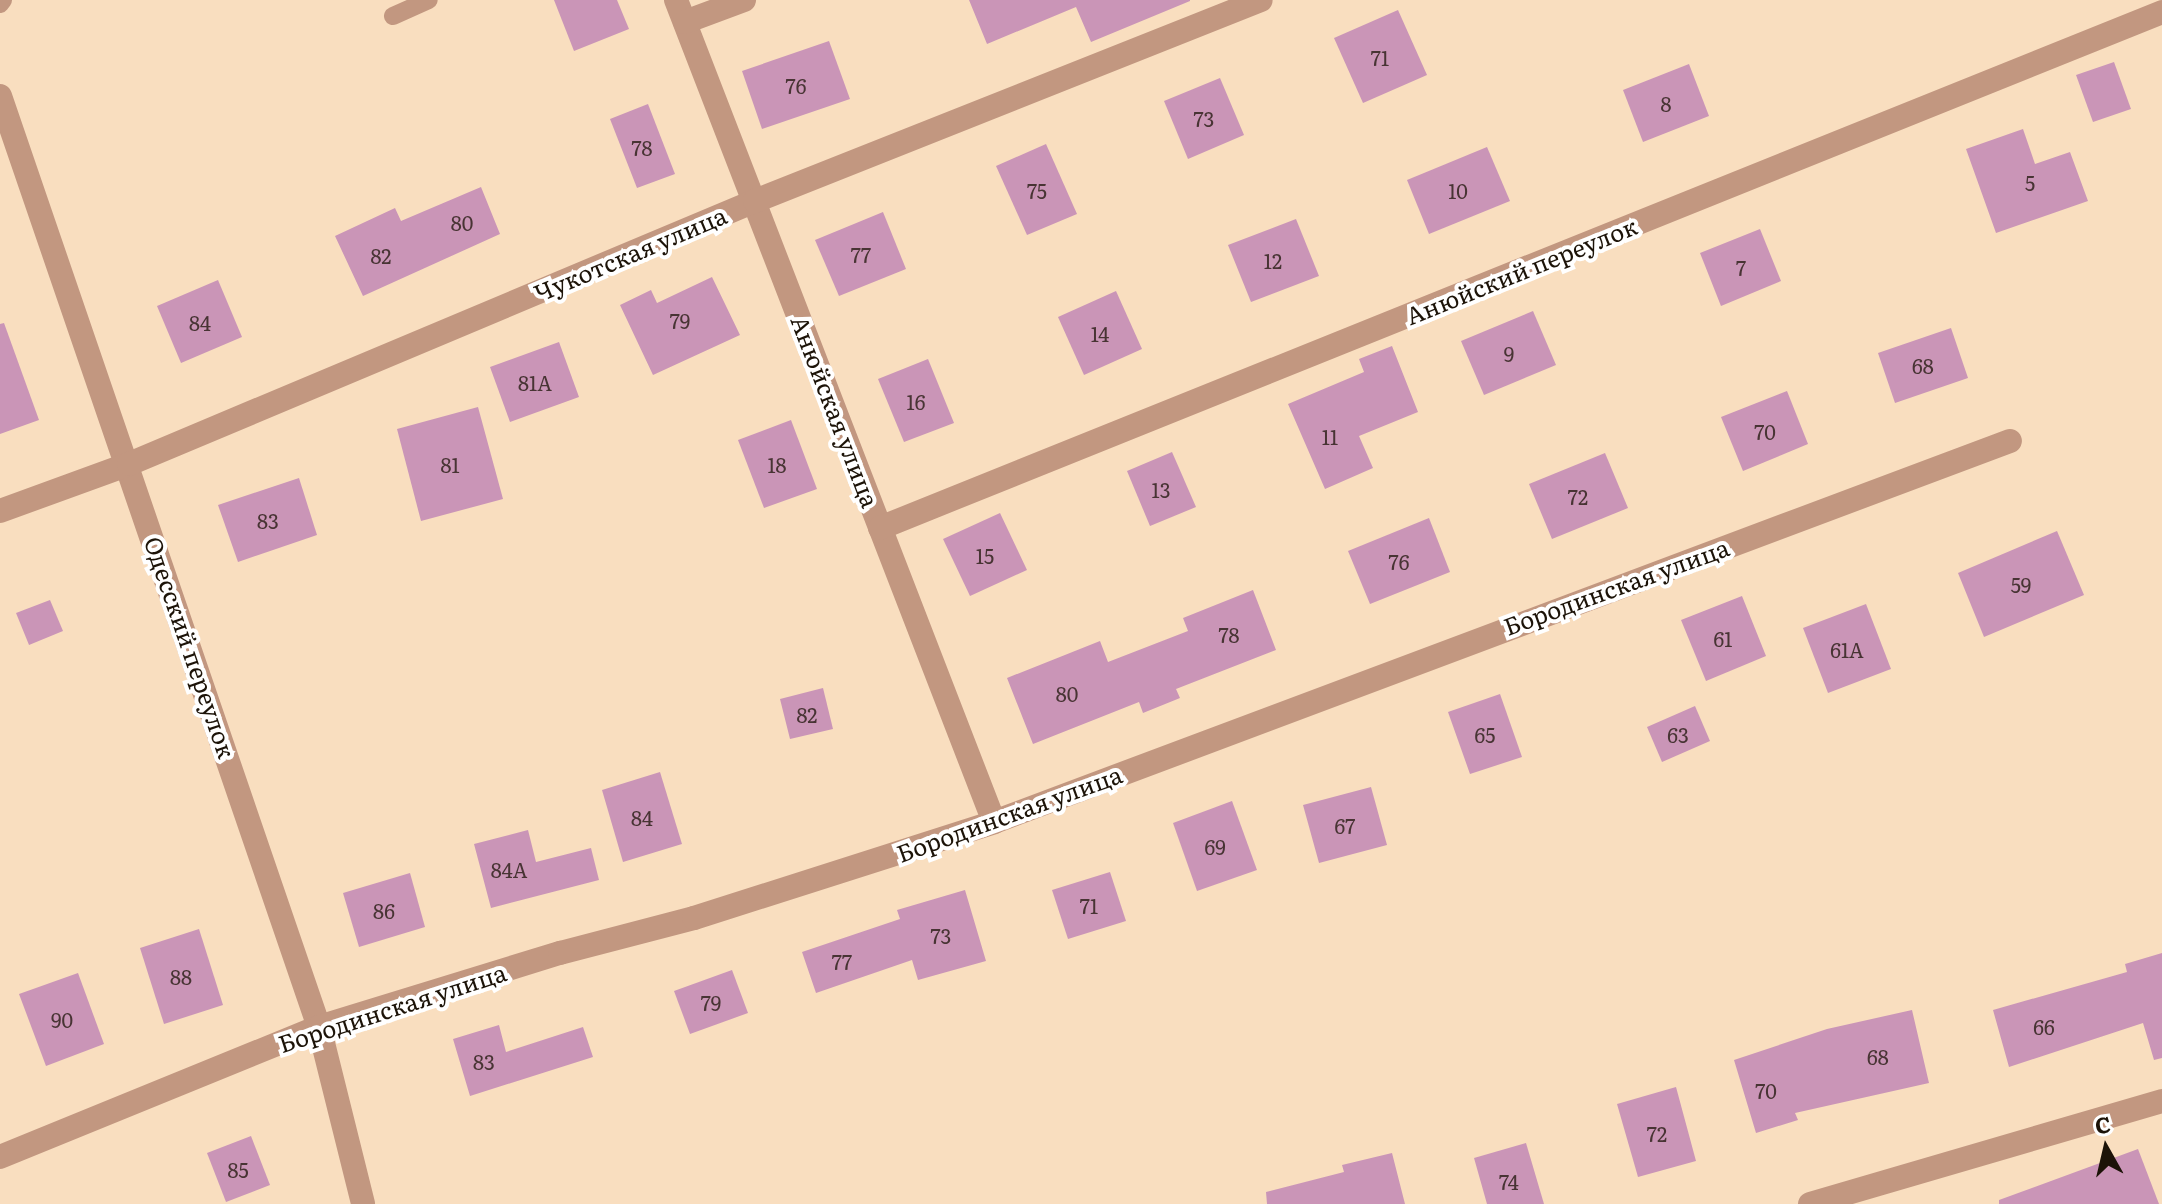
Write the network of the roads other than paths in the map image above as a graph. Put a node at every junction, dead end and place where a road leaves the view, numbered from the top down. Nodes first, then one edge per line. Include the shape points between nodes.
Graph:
1 (429, 0) edge
2 (744, 0) edge
3 (1261, 0) edge
4 (680, 11) edge
5 (2162, 12) edge
6 (393, 16) dead end
7 (0, 96) edge
8 (755, 201) junction
9 (2010, 441) dead end
10 (129, 464) junction
11 (0, 511) edge
12 (880, 528) junction
13 (994, 822) junction
14 (319, 1027) junction
15 (2162, 1101) edge
16 (0, 1157) edge
17 (363, 1204) edge
18 (1810, 1204) edge

1 - 6 lane
2 - 4 street
3 - 8 street, Чукотская улица
4 - 8 street, Анюйская улица
5 - 12 street, Анюйский переулок
7 - 10 street, Одесский переулок
8 - 10 street, Чукотская улица
8 - 12 street, Анюйская улица
9 - 13 street, Бородинская улица
10 - 11 street, Чукотская улица
10 - 14 street, Одесский переулок
12 - 13 street, Анюйская улица
13 - 14 street, Бородинская улица via 694,918
14 - 16 street, Бородинская улица
14 - 17 street, Одесский переулок
15 - 18 street

